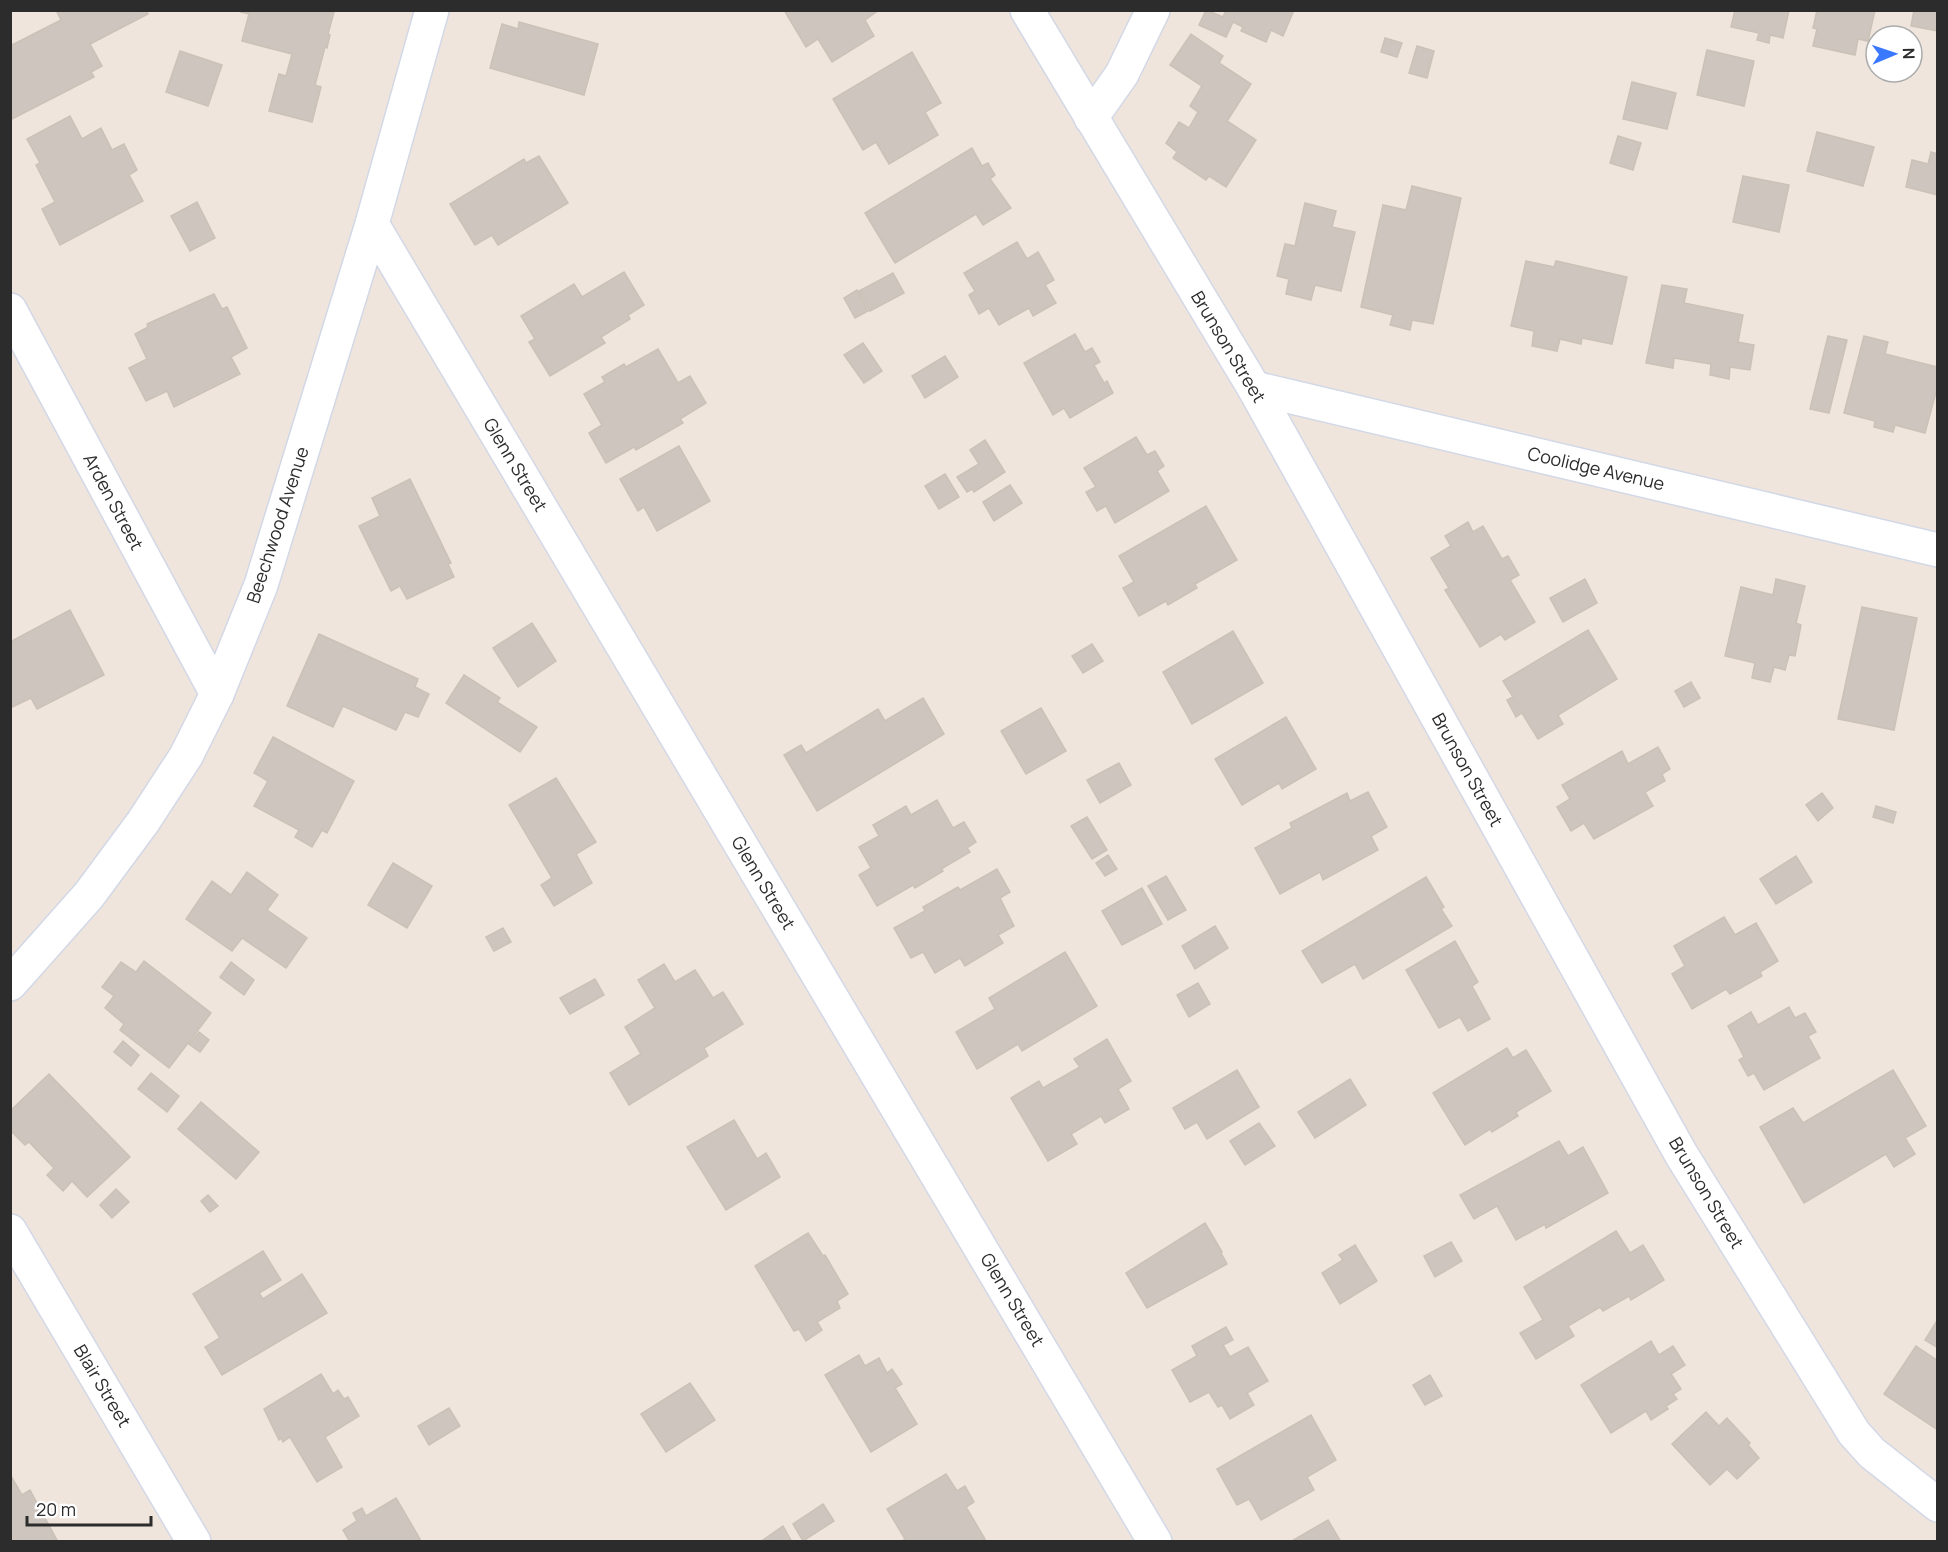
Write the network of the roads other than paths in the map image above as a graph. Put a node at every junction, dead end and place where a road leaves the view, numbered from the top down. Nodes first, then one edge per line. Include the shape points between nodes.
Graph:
1 (432, 10) edge
2 (1027, 10) edge
3 (1153, 10) edge
4 (1091, 118) junction
5 (372, 224) junction
6 (10, 310) edge
7 (1254, 388) junction
8 (1938, 550) edge
9 (217, 694) junction
10 (10, 984) edge
11 (10, 1231) edge
12 (1938, 1505) edge
13 (194, 1542) edge
14 (1155, 1542) edge

1 - 5 street, Beechwood Avenue
2 - 4 street, Brunson Street
3 - 4 street via 1122,74
4 - 7 street, Brunson Street
5 - 9 street, Beechwood Avenue via 261,585
5 - 14 street, Glenn Street
6 - 9 street, Arden Street
7 - 8 street, Coolidge Avenue
7 - 12 street, Brunson Street via 1682,1154 1854,1433 1872,1454
9 - 10 street, Beechwood Avenue via 186,756 143,822 89,895
11 - 13 street, Blair Street

